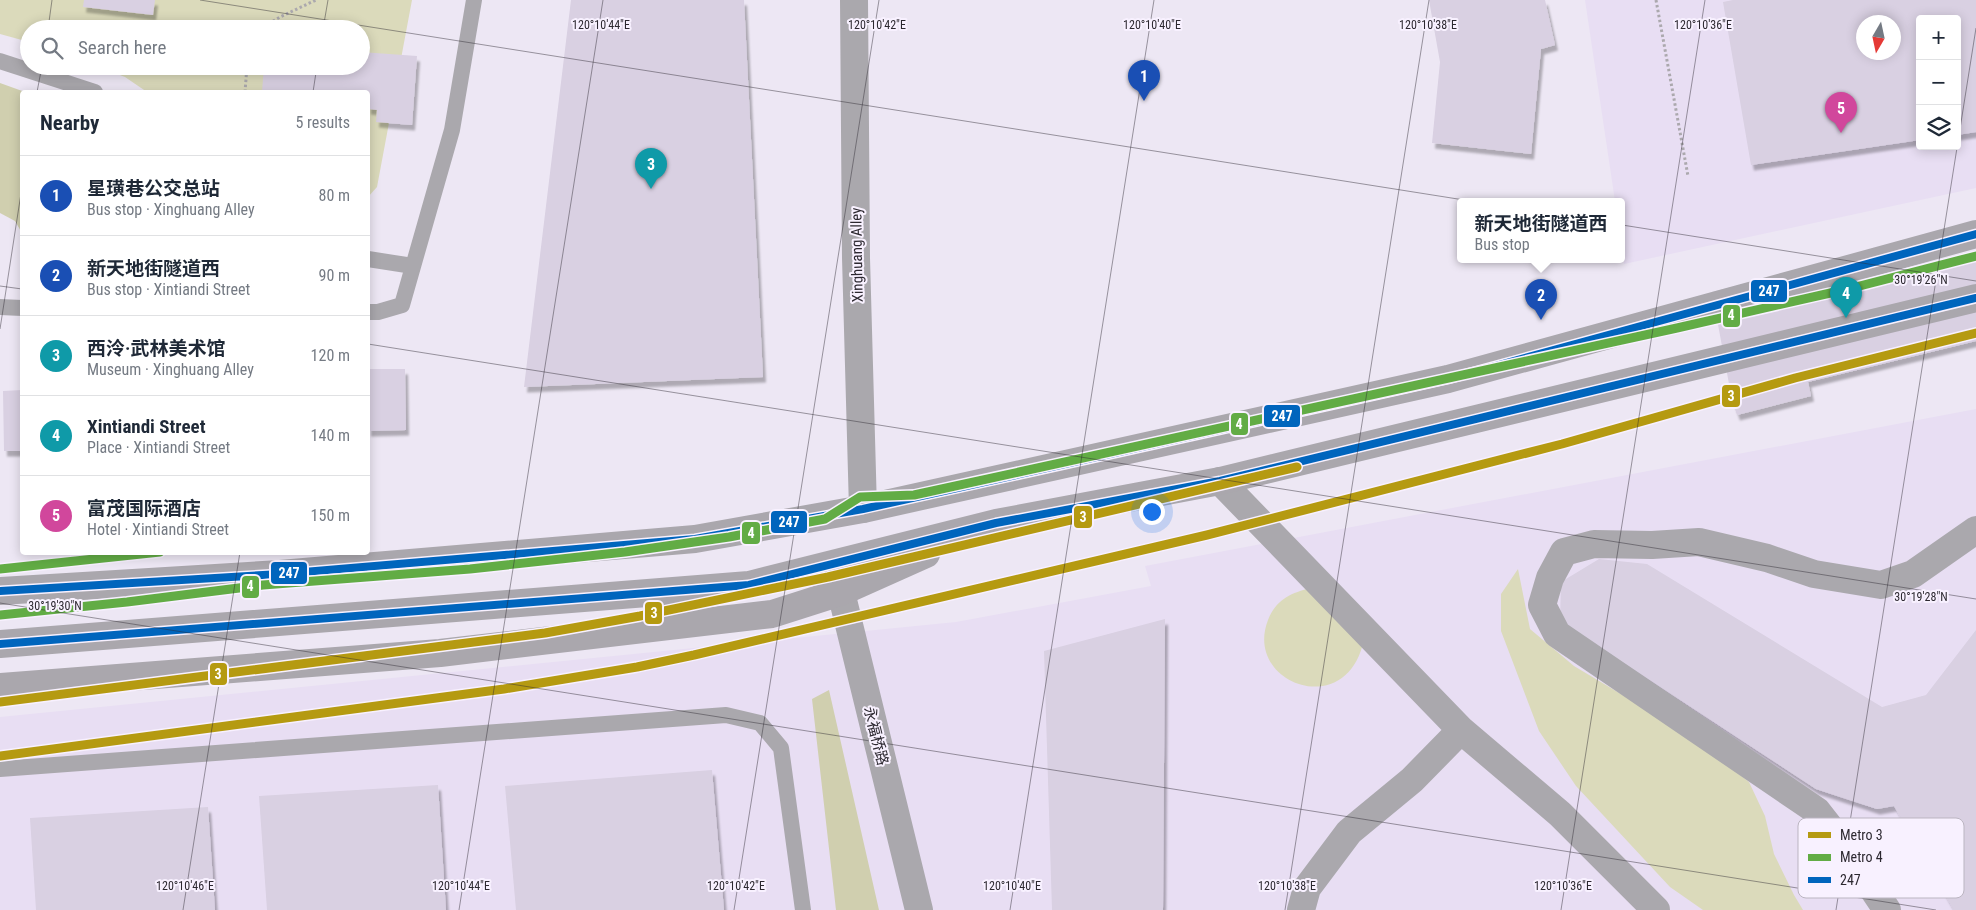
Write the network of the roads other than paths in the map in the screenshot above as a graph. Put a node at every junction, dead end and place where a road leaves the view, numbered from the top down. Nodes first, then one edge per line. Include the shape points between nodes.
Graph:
1 (474, 0) edge
2 (854, 0) edge
3 (0, 60) edge
4 (20, 67) edge
5 (45, 75) edge
6 (89, 90) edge
7 (1976, 234) edge
8 (370, 259) edge
9 (413, 266) junction
10 (1976, 298) edge
11 (0, 307) edge
12 (20, 308) edge
13 (370, 312) edge
14 (1220, 481) junction
15 (862, 509) junction
16 (996, 523) junction
17 (1976, 530) edge
18 (842, 562) junction
19 (0, 591) edge
20 (841, 592) junction
21 (0, 644) edge
22 (0, 686) edge
23 (1461, 730) junction
24 (0, 769) edge
25 (1822, 818) edge
26 (1879, 898) edge
27 (803, 910) edge
28 (919, 910) edge
29 (1301, 910) edge
30 (1656, 910) edge
31 (1887, 910) edge

1 - 9 lane via 452,130
2 - 15 street, Xinghuang Alley
3 - 4 lane
5 - 6 lane
7 - 15 main road via 1448,379
8 - 9 lane
9 - 13 lane via 402,305
10 - 14 main road
11 - 12 lane
14 - 16 main road
14 - 23 street
15 - 19 main road via 695,538 280,574
16 - 18 main road
16 - 20 main road
17 - 25 street via 1913,574 1882,585 1814,574 1767,558 1699,542 1594,544 1564,552 1550,578 1542,605 1557,634 1817,811
18 - 20 street, 永福桥路
18 - 21 main road via 749,585
20 - 22 main road via 772,614 440,652
20 - 28 street, 永福桥路
23 - 29 street via 1412,780 1349,832 1307,888
23 - 30 street via 1560,814
24 - 27 lane via 726,716 760,723 780,748
26 - 31 street

